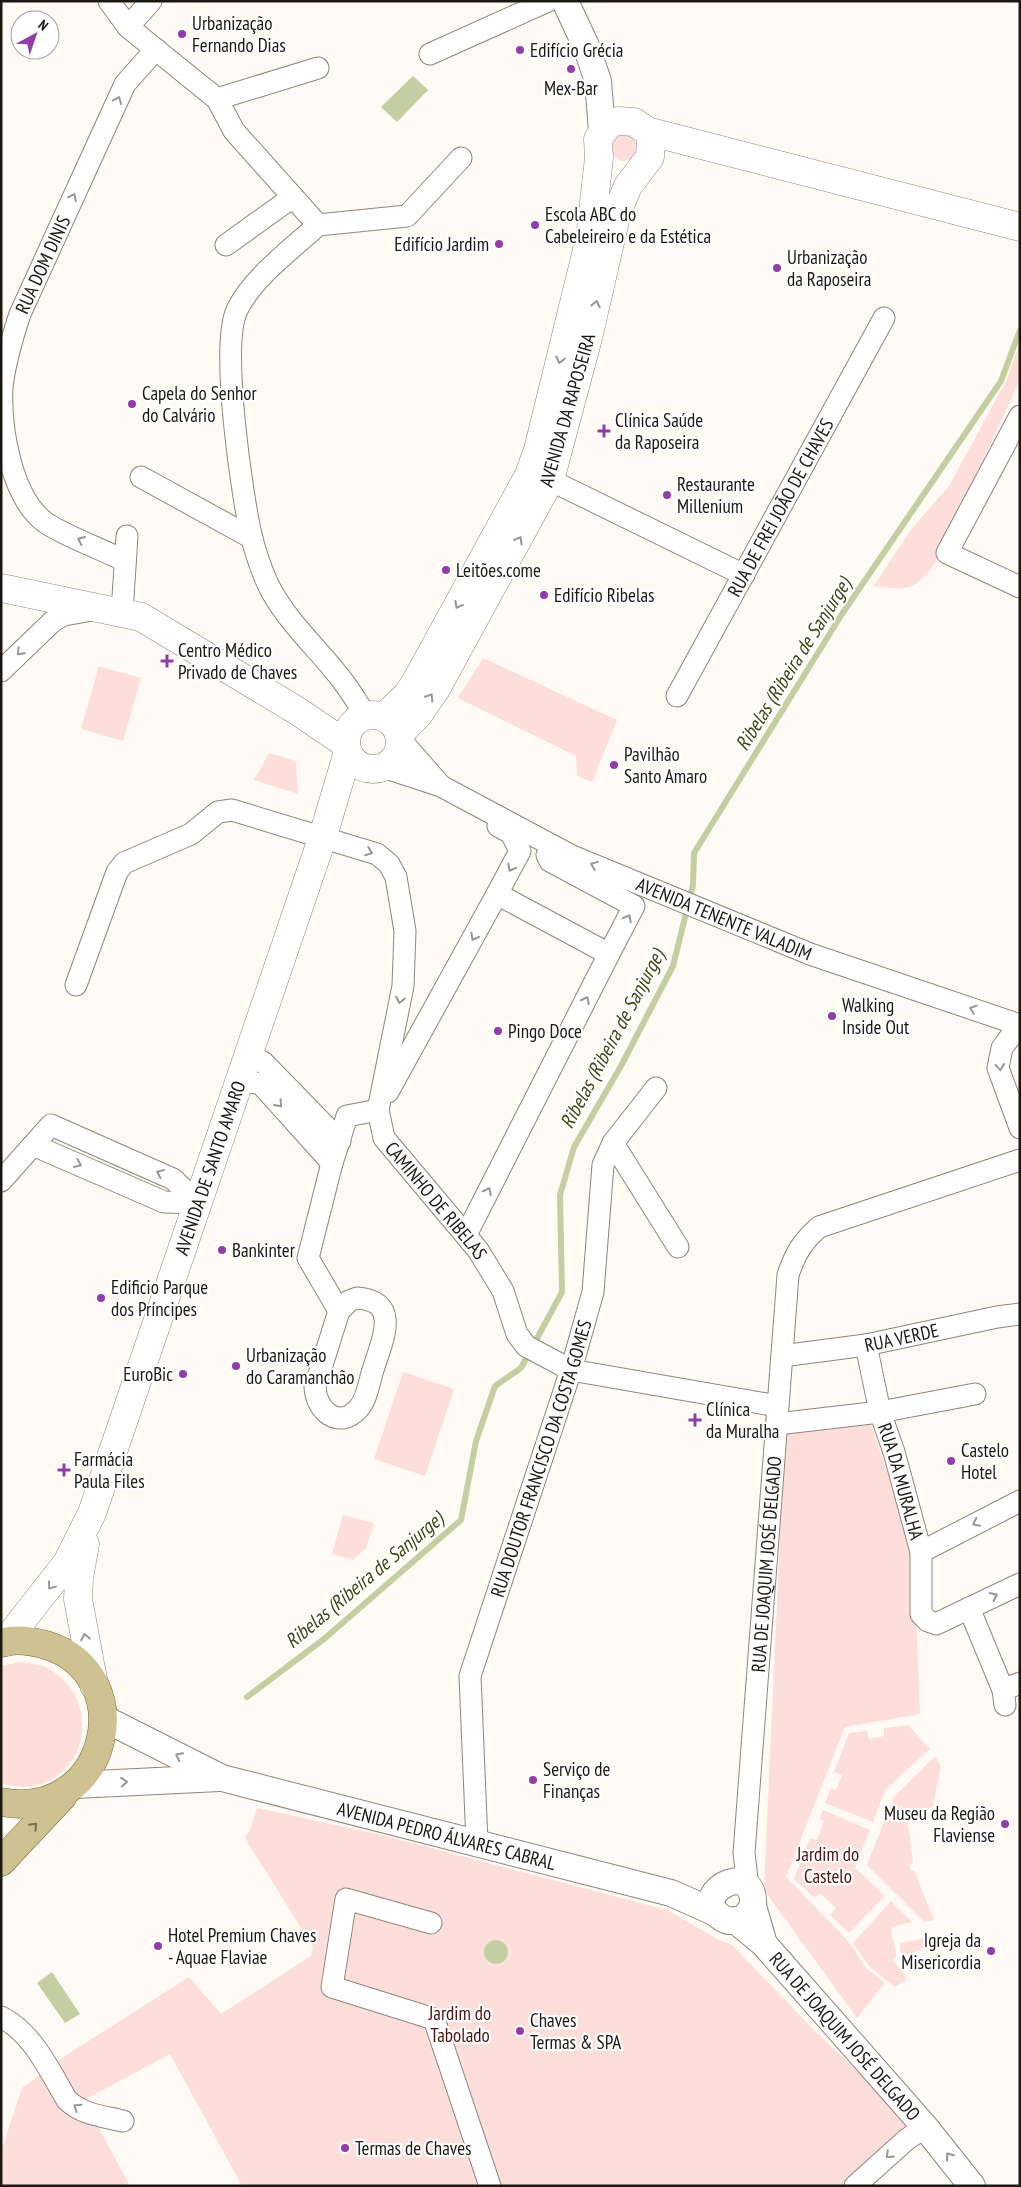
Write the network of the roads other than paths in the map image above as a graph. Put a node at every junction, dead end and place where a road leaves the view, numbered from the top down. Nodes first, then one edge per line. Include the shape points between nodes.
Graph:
1 (109, 1) edge
2 (151, 1) edge
3 (549, 2) edge
4 (128, 27) junction
5 (156, 49) junction
6 (430, 54) dead end
7 (318, 68) dead end
8 (598, 81) junction
9 (217, 99) junction
10 (637, 126) junction
11 (602, 131) junction
12 (711, 148) junction
13 (462, 158) dead end
14 (598, 158) junction
15 (641, 169) junction
16 (293, 197) junction
17 (318, 225) junction
18 (1020, 227) edge
19 (226, 246) dead end
20 (884, 318) dead end
21 (1020, 416) edge
22 (141, 478) dead end
23 (550, 480) junction
24 (127, 536) dead end
25 (252, 538) junction
26 (125, 561) junction
27 (744, 575) junction
28 (1020, 587) edge
29 (6, 589) edge
30 (109, 610) junction
31 (39, 632) junction
32 (1, 671) edge
33 (677, 696) dead end
34 (296, 710) junction
35 (382, 724) junction
36 (347, 748) junction
37 (380, 768) junction
38 (441, 786) junction
39 (461, 797) junction
40 (325, 830) junction
41 (539, 840) junction
42 (497, 894) junction
43 (609, 954) junction
44 (76, 985) dead end
45 (1020, 1025) edge
46 (244, 1068) junction
47 (656, 1088) dead end
48 (378, 1110) junction
49 (1020, 1128) edge
50 (340, 1141) junction
51 (613, 1142) junction
52 (1020, 1160) edge
53 (332, 1162) junction
54 (1, 1181) edge
55 (198, 1203) junction
56 (466, 1235) junction
57 (678, 1247) dead end
58 (339, 1310) junction
59 (1020, 1314) edge
60 (866, 1345) junction
61 (782, 1356) junction
62 (571, 1370) junction
63 (974, 1394) dead end
64 (880, 1412) junction
65 (778, 1415) junction
66 (1020, 1501) edge
67 (92, 1513) junction
68 (921, 1552) junction
69 (1020, 1584) edge
70 (968, 1608) junction
71 (3, 1642) edge
72 (94, 1685) junction
73 (1009, 1692) edge
74 (103, 1718) junction
75 (222, 1778) junction
76 (72, 1788) junction
77 (1, 1802) edge
78 (477, 1843) junction
79 (1, 1862) edge
80 (732, 1899) junction
81 (431, 1923) dead end
82 (1, 2016) edge
83 (123, 2121) dead end
84 (925, 2126) junction
85 (490, 2186) edge
86 (855, 2186) edge
87 (972, 2186) edge

1 - 4 street
2 - 4 street
3 - 6 street
3 - 8 street, AVENIDA DA RAPOSEIRA via 586,46
4 - 5 street
5 - 9 street
26 -> 5 street, RUA DOM DINIS via 47,523 29,507 13,476 3,430 1,390 20,314 125,84
7 - 9 street
8 - 10 street, AVENIDA DA RAPOSEIRA
8 - 11 street, AVENIDA DA RAPOSEIRA
9 - 16 street via 234,131
10 - 11 main road via 609,124
10 - 12 main road
10 - 15 main road, AVENIDA DA RAPOSEIRA via 652,148
11 - 14 main road, AVENIDA DA RAPOSEIRA
12 - 15 main road via 679,152
12 - 18 main road
13 - 17 street via 407,216
14 - 15 main road via 610,171 619,175
14 -> 35 main road, AVENIDA DA RAPOSEIRA via 588,249 529,475 418,678
23 -> 15 main road, AVENIDA DA RAPOSEIRA via 617,212 624,194
16 - 17 street
16 - 19 street
17 - 25 street, AVENIDA TENENTE VALADIM via 255,282 237,310 230,341 242,478
20 - 27 street, RUA DE FREI JOÃO DE CHAVES
21 - 28 street via 947,553
22 - 25 street
23 - 27 street
35 -> 23 main road, AVENIDA DA RAPOSEIRA via 418,715 436,689
24 - 26 street
25 - 35 street, AVENIDA TENENTE VALADIM via 278,601 302,636
26 - 30 street
27 - 33 street, RUA DE FREI JOÃO DE CHAVES
29 - 30 main road
29 - 31 street via 30,600 38,608 41,618
30 - 31 street via 64,615
30 - 34 main road via 141,618 160,628
31 -> 32 street
34 - 35 main road
34 - 36 main road
35 - 36 main road via 350,728
35 - 37 main road via 396,756
35 - 38 street, AVENIDA TENENTE VALADIM
36 - 37 main road via 360,766
36 - 40 main road, AVENIDA DE SANTO AMARO
37 - 38 street, AVENIDA TENENTE VALADIM
37 - 40 main road, AVENIDA DE SANTO AMARO via 351,792
38 - 39 street, AVENIDA TENENTE VALADIM
39 - 41 street, AVENIDA TENENTE VALADIM
39 -> 42 street via 472,811 511,833 520,851
40 - 44 street, CAMINHO DE RIBELAS via 232,810 218,812 191,834 124,864 117,872
40 - 46 main road, AVENIDA DE SANTO AMARO
40 -> 48 street, CAMINHO DE RIBELAS via 377,854 396,877 405,931 403,986
43 -> 41 street via 634,906 550,861
45 -> 41 street, AVENIDA TENENTE VALADIM via 850,968
42 - 43 street
42 -> 48 street
56 -> 43 street
45 -> 49 street via 1002,1048 998,1068
46 - 50 street via 263,1062
46 -> 53 street
46 - 55 main road, AVENIDA DE SANTO AMARO
47 - 51 street, RUA DOUTOR FRANCISCO DA COSTA GOMES
48 - 50 street via 347,1116
48 - 56 street, CAMINHO DE RIBELAS via 384,1138
50 - 53 street
51 - 57 street
51 - 62 street, RUA DOUTOR FRANCISCO DA COSTA GOMES via 603,1165 593,1292
52 - 61 street, RUA DE JOAQUIM JOSÉ DELGADO via 819,1227 804,1240 788,1275
53 - 58 street via 308,1258
54 - 55 street via 33,1145 164,1202
55 - 67 main road, AVENIDA DE SANTO AMARO
56 - 62 street, CAMINHO DE RIBELAS via 503,1291 517,1334 526,1346
58 - 58 street via 349,1301 367,1299 383,1310 387,1325 363,1402 355,1412 342,1417 326,1413 315,1398 315,1387
59 - 60 street, RUA VERDE
60 - 61 street, RUA VERDE
60 - 64 street, RUA DA MURALHA
61 - 65 street, RUA DE JOAQUIM JOSÉ DELGADO
62 - 65 street, RUA DA MURALHA
62 - 78 street, RUA DOUTOR FRANCISCO DA COSTA GOMES via 470,1676
63 - 64 street
64 - 65 street, RUA DA MURALHA
64 - 68 street, RUA DA MURALHA
65 - 80 street, RUA DE JOAQUIM JOSÉ DELGADO via 744,1853
66 -> 68 street
67 -> 71 main road via 67,1563
72 -> 67 main road via 78,1589
68 - 70 street, RUA DA MURALHA via 921,1614 936,1624
70 -> 69 street
70 - 73 street
71 - 72 main road via 32,1641 57,1648 78,1664
72 - 74 main road via 101,1701
75 -> 74 street
74 - 76 main road via 101,1743 91,1766
76 -> 75 street
75 - 78 street, AVENIDA PEDRO ÁLVARES CABRAL
76 - 77 main road via 46,1802 19,1805
79 -> 76 main road
78 - 80 street, AVENIDA PEDRO ÁLVARES CABRAL via 671,1893
80 - 84 street, RUA DE JOAQUIM JOSÉ DELGADO via 764,1944
81 - 85 street via 346,1899 332,1988 434,2019
83 -> 82 street via 76,2108 67,2100 29,2039 15,2024
84 -> 86 street
87 -> 84 street, RUA DE JOAQUIM JOSÉ DELGADO

